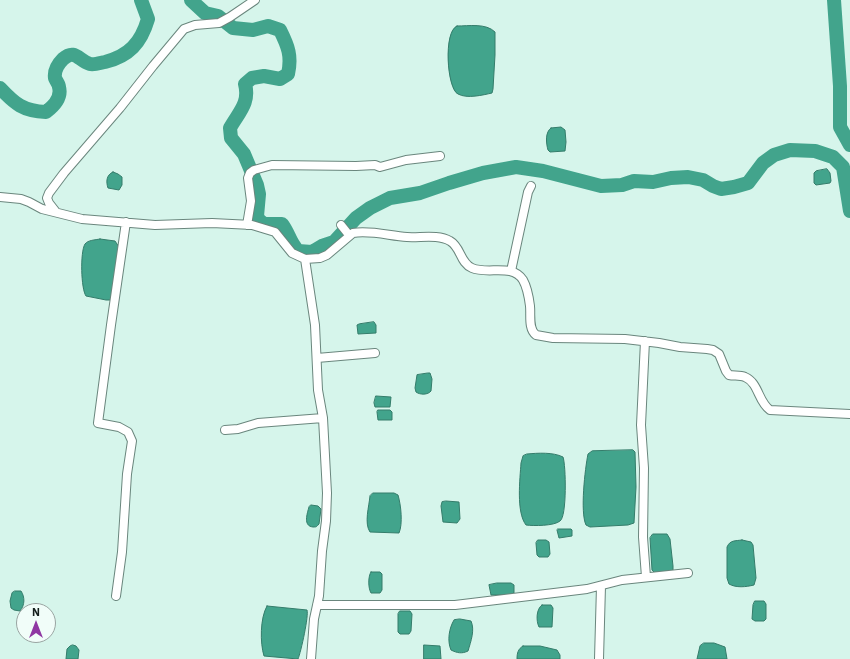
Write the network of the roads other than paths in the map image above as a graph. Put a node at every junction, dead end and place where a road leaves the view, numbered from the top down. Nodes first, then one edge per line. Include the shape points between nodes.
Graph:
1 (254, 0) edge
2 (440, 156) dead end
3 (531, 186) dead end
4 (0, 197) edge
5 (56, 212) junction
6 (126, 222) junction
7 (247, 225) junction
8 (341, 225) dead end
9 (348, 234) junction
10 (305, 259) junction
11 (511, 271) junction
12 (645, 341) junction
13 (376, 353) dead end
14 (317, 358) junction
15 (850, 414) edge
16 (323, 418) junction
17 (225, 430) dead end
18 (688, 574) dead end
19 (646, 577) junction
20 (601, 586) junction
21 (116, 596) dead end
22 (317, 605) junction
23 (311, 659) edge
24 (599, 659) edge

1 - 5 street via 219,23 188,26 176,37 49,193 48,203
2 - 7 street via 406,160 380,167 272,165 252,172 248,182 251,201
3 - 11 street
4 - 5 street via 21,199 42,210
5 - 6 street via 82,219
6 - 7 street via 155,225
6 - 21 street via 98,423 119,427 128,432 132,441
7 - 10 street via 275,232 292,253
8 - 9 street
9 - 10 street via 327,255
9 - 11 street via 357,232 445,239 455,244 471,268
10 - 14 street
11 - 12 street via 519,275 524,283 530,306 531,328 536,335 553,338 619,338
12 - 15 street via 716,352 721,357 727,373 749,380 770,410
12 - 19 street via 642,426
13 - 14 street
14 - 16 street via 318,390
16 - 17 street via 258,423
16 - 22 street via 327,494
18 - 19 street
19 - 20 street
20 - 22 street via 455,605
20 - 24 street
22 - 23 street

